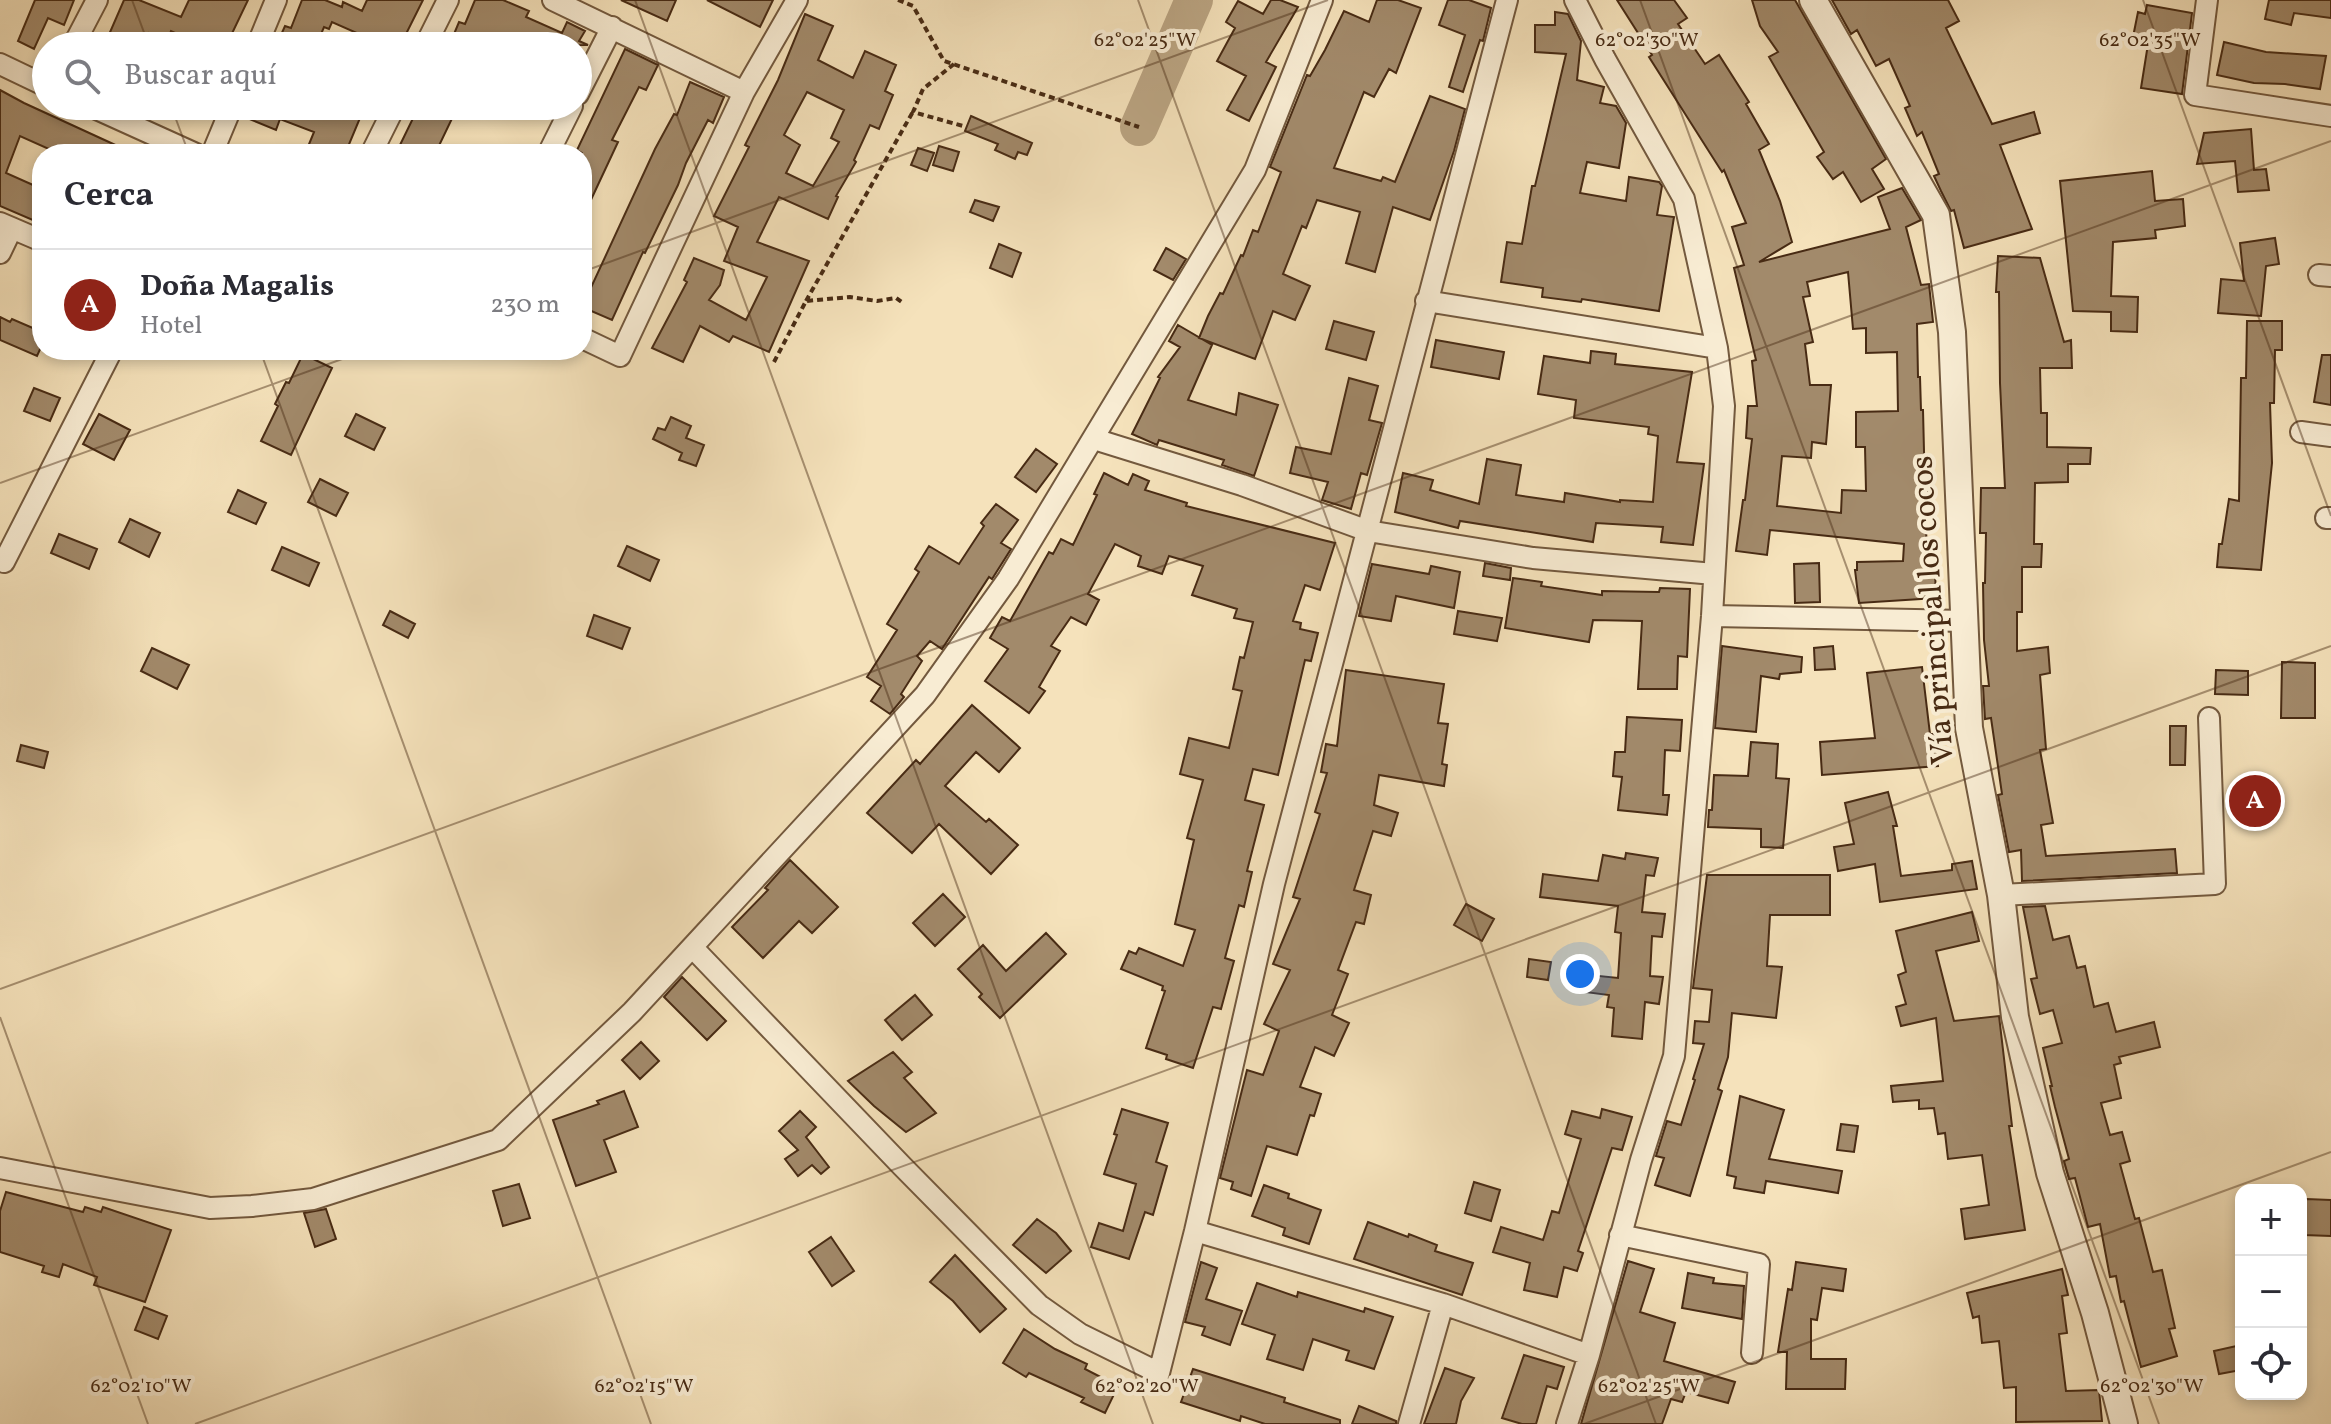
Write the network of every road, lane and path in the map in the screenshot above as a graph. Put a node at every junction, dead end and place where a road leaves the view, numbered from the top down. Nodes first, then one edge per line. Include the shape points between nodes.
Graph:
1 (97, 0) edge
2 (276, 0) edge
3 (448, 0) edge
4 (553, 0) edge
5 (797, 0) edge
6 (898, 0) edge
7 (1322, 0) edge
8 (1507, 0) edge
9 (1575, 0) edge
10 (1813, 0) edge
11 (2207, 0) edge
12 (612, 27) junction
13 (80, 32) edge
14 (263, 32) edge
15 (432, 32) edge
16 (0, 64) edge
17 (954, 64) junction
18 (592, 66) edge
19 (32, 79) edge
20 (744, 92) junction
21 (915, 108) junction
22 (2331, 116) edge
23 (121, 120) edge
24 (226, 120) edge
25 (388, 120) edge
26 (565, 120) edge
27 (963, 126) dead end
28 (1139, 127) dead end
29 (174, 144) edge
30 (216, 144) edge
31 (376, 144) edge
32 (553, 144) edge
33 (6, 226) edge
34 (32, 237) edge
35 (0, 253) edge
36 (806, 301) junction
37 (1426, 301) junction
38 (903, 303) dead end
39 (592, 343) edge
40 (1717, 348) junction
41 (107, 360) edge
42 (774, 362) dead end
43 (2301, 432) dead end
44 (2331, 436) edge
45 (1094, 439) junction
46 (1368, 531) junction
47 (4, 562) dead end
48 (1714, 574) junction
49 (1712, 616) junction
50 (1965, 621) junction
51 (2209, 718) dead end
52 (2001, 895) junction
53 (693, 948) junction
54 (0, 1168) edge
55 (1195, 1231) junction
56 (1620, 1235) junction
57 (1443, 1304) junction
58 (1752, 1353) dead end
59 (1589, 1355) junction
60 (1409, 1424) edge
61 (1567, 1424) edge
62 (2124, 1424) edge

1 - 13 street
2 - 14 street
3 - 15 street
4 - 12 street
5 - 20 street
6 - 17 path via 913,6 944,61
7 - 45 street via 1255,170
8 - 37 street
9 - 40 street via 1684,199
10 - 50 street, Vía principal los cocos via 1936,215 1952,332
11 - 22 street via 2195,95
12 - 18 street
12 - 20 street
16 - 19 street
17 - 21 path via 923,89
17 - 28 path
20 - 39 street via 620,356
21 - 27 path via 913,112
21 - 36 path
23 - 29 street
24 - 30 street
25 - 31 street
26 - 32 street
33 - 34 street
33 - 35 street
36 - 38 path via 850,297 896,298
36 - 42 path
37 - 40 street
37 - 46 street
40 - 48 street via 1724,406
41 - 47 street
43 - 44 street
45 - 46 street
45 - 53 street via 1008,579 925,695
46 - 48 street via 1533,558
46 - 55 street via 1274,884
48 - 49 street
49 - 50 street
49 - 56 street via 1674,1056
50 - 52 street, Vía principal los cocos via 1969,728
51 - 52 street via 2215,884
52 - 62 street, Vía principal los cocos via 2015,1017 2050,1173
53 - 54 street via 498,1140 313,1199 210,1208
53 - 55 street via 1039,1305 1080,1334 1159,1373
55 - 57 street
56 - 58 street via 1759,1264
56 - 59 street
57 - 59 street
57 - 60 street
59 - 61 street

